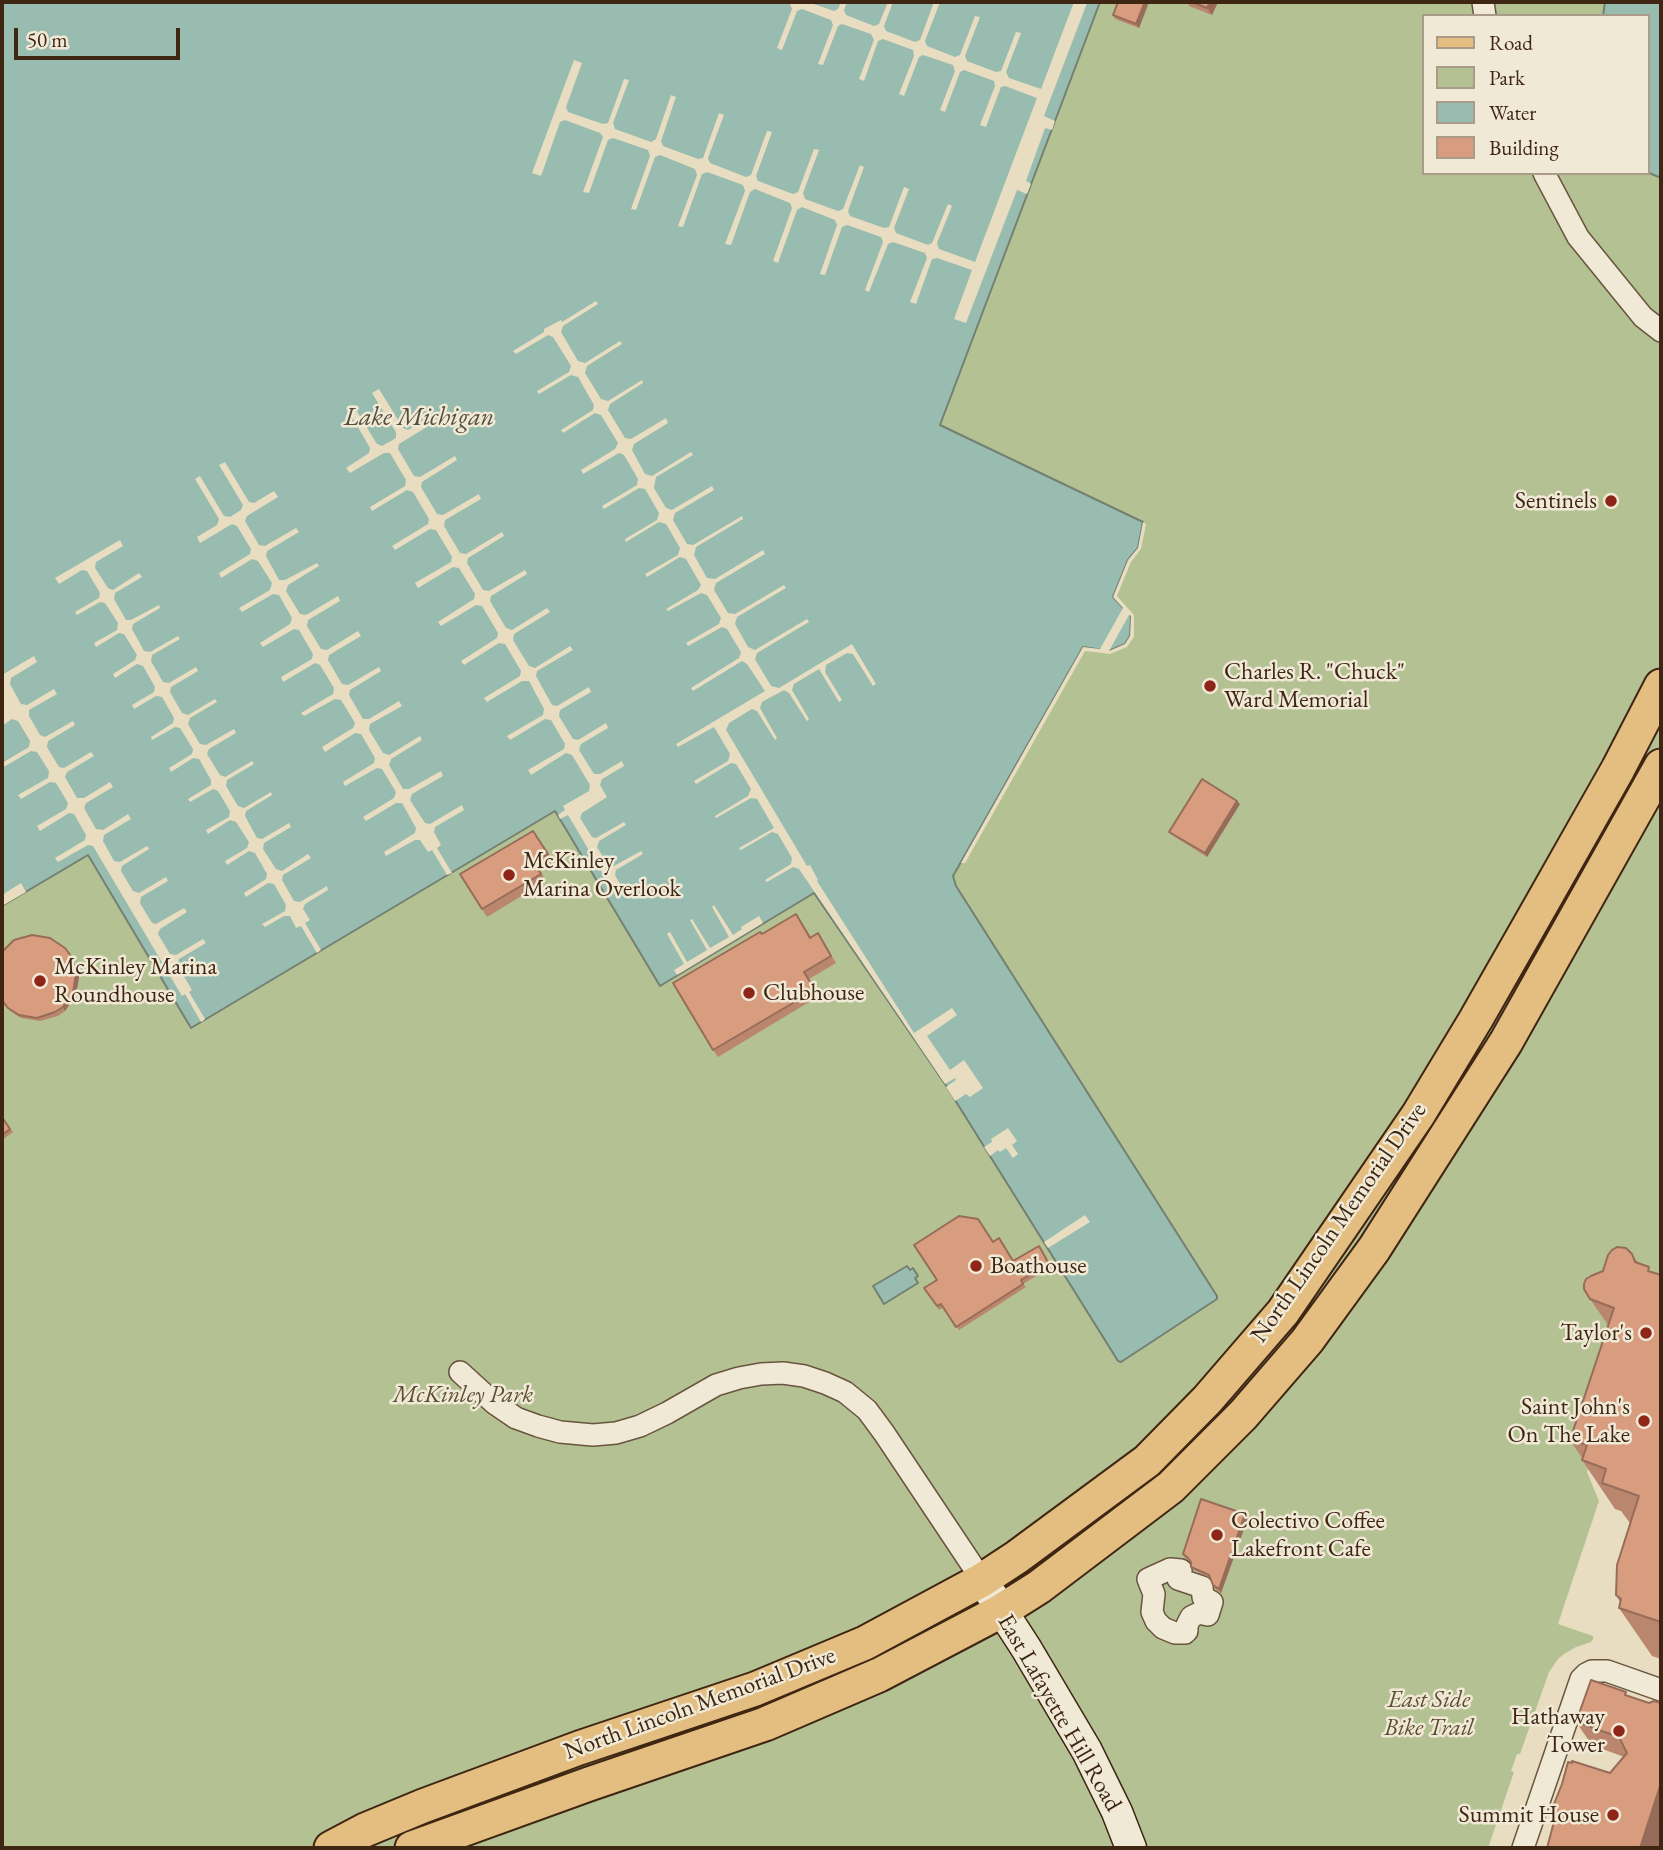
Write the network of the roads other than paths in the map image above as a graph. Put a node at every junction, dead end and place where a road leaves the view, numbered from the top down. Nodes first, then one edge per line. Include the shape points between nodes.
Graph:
1 (1545, 175) edge
2 (1661, 331) edge
3 (1661, 686) edge
4 (1661, 766) edge
5 (460, 1372) dead end
6 (982, 1580) junction
7 (1001, 1611) junction
8 (1661, 1690) edge
9 (331, 1848) edge
10 (412, 1848) edge
11 (1130, 1848) edge
12 (1523, 1848) edge

1 - 2 street via 1578,237 1643,317
3 - 6 main road, North Lincoln Memorial Drive via 1612,780 1418,1115 1283,1312 1147,1461
4 - 7 main road, North Lincoln Memorial Drive via 1507,1042 1374,1249 1307,1341 1243,1415 1171,1487
5 - 6 street via 516,1418 560,1432 593,1436 640,1426 739,1377 783,1373 825,1383 867,1410
6 - 7 street, East Lafayette Hill Road
6 - 9 main road, North Lincoln Memorial Drive via 865,1643 755,1689 488,1782
7 - 10 main road, North Lincoln Memorial Drive via 879,1675 765,1724
7 - 11 street, East Lafayette Hill Road via 1087,1751
8 - 12 street via 1607,1671 1592,1671 1581,1679

